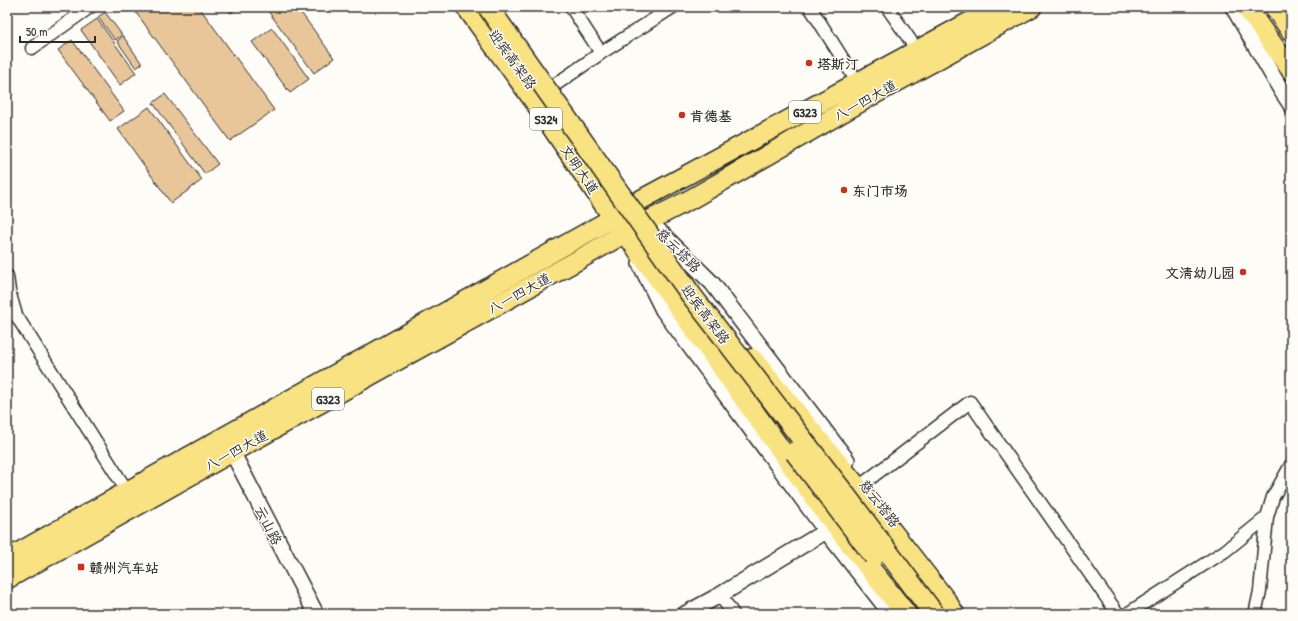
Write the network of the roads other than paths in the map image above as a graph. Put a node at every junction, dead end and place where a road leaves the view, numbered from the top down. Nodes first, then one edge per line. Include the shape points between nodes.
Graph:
1 (90, 7) edge
2 (466, 7) edge
3 (476, 7) edge
4 (488, 7) edge
5 (496, 7) edge
6 (571, 7) edge
7 (673, 7) edge
8 (810, 7) edge
9 (887, 7) edge
10 (997, 7) edge
11 (1032, 7) edge
12 (1233, 7) edge
13 (1246, 7) edge
14 (1274, 7) edge
15 (1291, 31) edge
16 (32, 48) dead end
17 (917, 50) junction
18 (601, 54) junction
19 (1291, 70) edge
20 (858, 83) junction
21 (552, 87) junction
22 (1291, 105) edge
23 (635, 203) junction
24 (613, 218) junction
25 (649, 220) junction
26 (625, 233) junction
27 (7, 276) edge
28 (697, 292) junction
29 (676, 304) junction
30 (228, 444) junction
31 (1291, 465) edge
32 (864, 483) junction
33 (127, 491) junction
34 (1267, 517) junction
35 (826, 531) junction
36 (7, 559) edge
37 (7, 579) edge
38 (720, 595) junction
39 (316, 614) edge
40 (685, 614) edge
41 (733, 614) edge
42 (891, 614) edge
43 (906, 614) edge
44 (911, 614) edge
45 (919, 614) edge
46 (934, 614) edge
47 (947, 614) edge
48 (954, 614) edge
49 (964, 614) edge
50 (1118, 614) edge
51 (1127, 614) edge
52 (1255, 614) edge

1 - 16 street
2 - 24 main road, 文明大道 / S324 via 534,101
3 - 45 highway, 迎宾高架路, bridge via 684,302
4 - 46 highway, 迎宾高架路, bridge via 692,296
5 - 21 main road, 文明大道 / S324
6 - 18 street
7 - 18 street
8 - 20 street
9 - 17 street
10 - 17 main road, 八一四大道 / G323
11 - 25 main road, 八一四大道 / G323 via 691,199
12 - 22 street
13 - 19 main road
14 - 15 main road
17 - 20 main road, 八一四大道 / G323
18 - 21 street
20 - 23 main road, 八一四大道 / G323
21 - 23 main road, 文明大道 / S324
23 - 24 main road, 八一四大道 / G323
23 - 25 main road, 文明大道 / S324
24 - 26 main road, 文明大道 / S324
24 - 30 main road, 八一四大道 / G323
25 - 26 main road, 八一四大道 / G323
25 - 28 main road, 慈云塔路
25 - 32 street, 慈云塔路 via 712,283
26 - 29 main road, 慈云塔路
26 - 30 main road, 八一四大道 / G323
26 - 35 street via 663,310
27 - 33 street via 16,315
28 - 47 main road, 慈云塔路
28 - 48 highway via 853,482
29 - 43 highway via 823,509
29 - 44 main road, 慈云塔路
30 - 33 main road, 八一四大道 / G323
30 - 37 main road, 八一四大道 / G323
30 - 39 street, 云山路
31 - 34 street via 1273,497
32 - 49 street, 慈云塔路 via 954,597
32 - 50 street via 970,402
33 - 36 main road, 八一四大道 / G323
34 - 51 street via 1224,551
34 - 52 street via 1260,591
35 - 38 street
35 - 42 street
38 - 40 street
38 - 41 street

